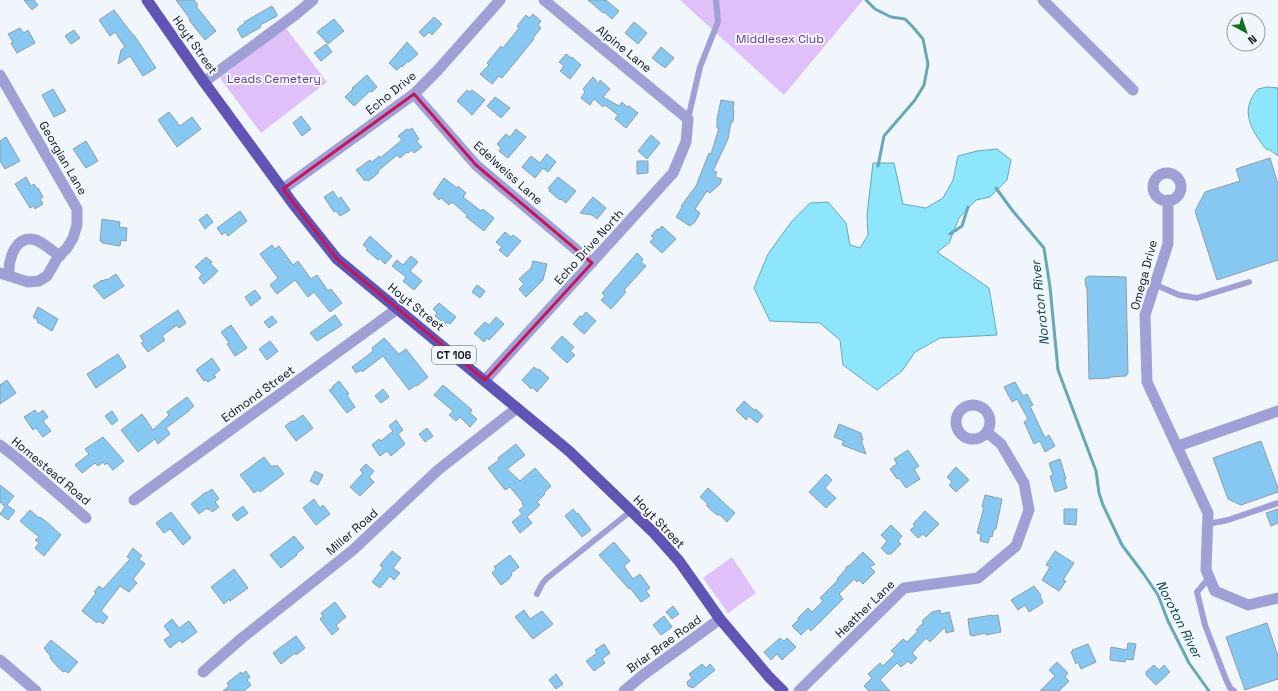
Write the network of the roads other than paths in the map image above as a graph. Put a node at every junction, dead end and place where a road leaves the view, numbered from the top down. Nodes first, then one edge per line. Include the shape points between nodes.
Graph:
1 (147, 0) edge
2 (313, 0) edge
3 (500, 0) edge
4 (544, 0) edge
5 (716, 0) edge
6 (1043, 0) edge
7 (0, 75) edge
8 (204, 82) junction
9 (1133, 90) dead end
10 (414, 94) junction
11 (688, 119) junction
12 (283, 189) junction
13 (1168, 200) dead end
14 (60, 256) junction
15 (592, 263) junction
16 (5, 274) edge
17 (1249, 282) dead end
18 (1156, 285) junction
19 (397, 309) junction
20 (485, 380) junction
21 (517, 408) junction
22 (1278, 411) edge
23 (988, 432) dead end
24 (0, 445) edge
25 (1178, 446) junction
26 (134, 500) dead end
27 (1278, 503) edge
28 (631, 511) junction
29 (86, 518) dead end
30 (1208, 524) junction
31 (1209, 578) junction
32 (537, 594) dead end
33 (1278, 598) edge
34 (720, 619) junction
35 (0, 660) edge
36 (203, 672) dead end
37 (36, 691) edge
38 (624, 691) edge
39 (784, 691) edge
40 (799, 691) edge
41 (1234, 691) edge

1 - 8 main road, Hoyt Street / CT 106
2 - 8 street
3 - 10 street, Echo Drive
4 - 11 street, Alpine Lane
5 - 11 lane via 718,22 700,67
6 - 9 street
7 - 14 street, Georgian Lane via 77,209 77,225 73,238
8 - 12 main road, Hoyt Street / CT 106
10 - 12 street, Echo Drive
10 - 15 street, Edelweiss Lane via 476,165
11 - 15 street, Echo Drive North via 686,142 673,173
12 - 19 main road, Hoyt Street / CT 106 via 337,259
13 - 18 street, Omega Drive via 1168,244
14 - 16 street, Georgian Lane via 46,276 38,281 28,282
14 - 16 street, Georgian Lane via 37,240 26,239 13,251 9,269
15 - 20 street, Echo Drive North
17 - 18 lane via 1197,298 1179,295
18 - 25 street, Omega Drive via 1145,314 1147,382
19 - 20 main road, Hoyt Street / CT 106
19 - 26 street, Edmond Street
20 - 21 main road, Hoyt Street / CT 106
21 - 28 main road, Hoyt Street / CT 106 via 569,451
21 - 36 street, Miller Road via 438,470 353,550
22 - 25 street
23 - 40 street, Heather Lane via 1001,444 1024,483 1029,510 1016,546 978,578 904,588
24 - 29 street, Homestead Road
25 - 30 street, Omega Drive via 1208,513
27 - 30 lane
28 - 32 lane via 546,579
28 - 34 main road, Hoyt Street / CT 106 via 679,561
30 - 31 street, Omega Drive via 1206,570
31 - 33 street, Omega Drive via 1215,591 1248,605
31 - 41 lane via 1197,592 1205,625 1225,678
34 - 38 street, Briar Brae Road
34 - 39 main road, Hoyt Street / CT 106
35 - 37 street

